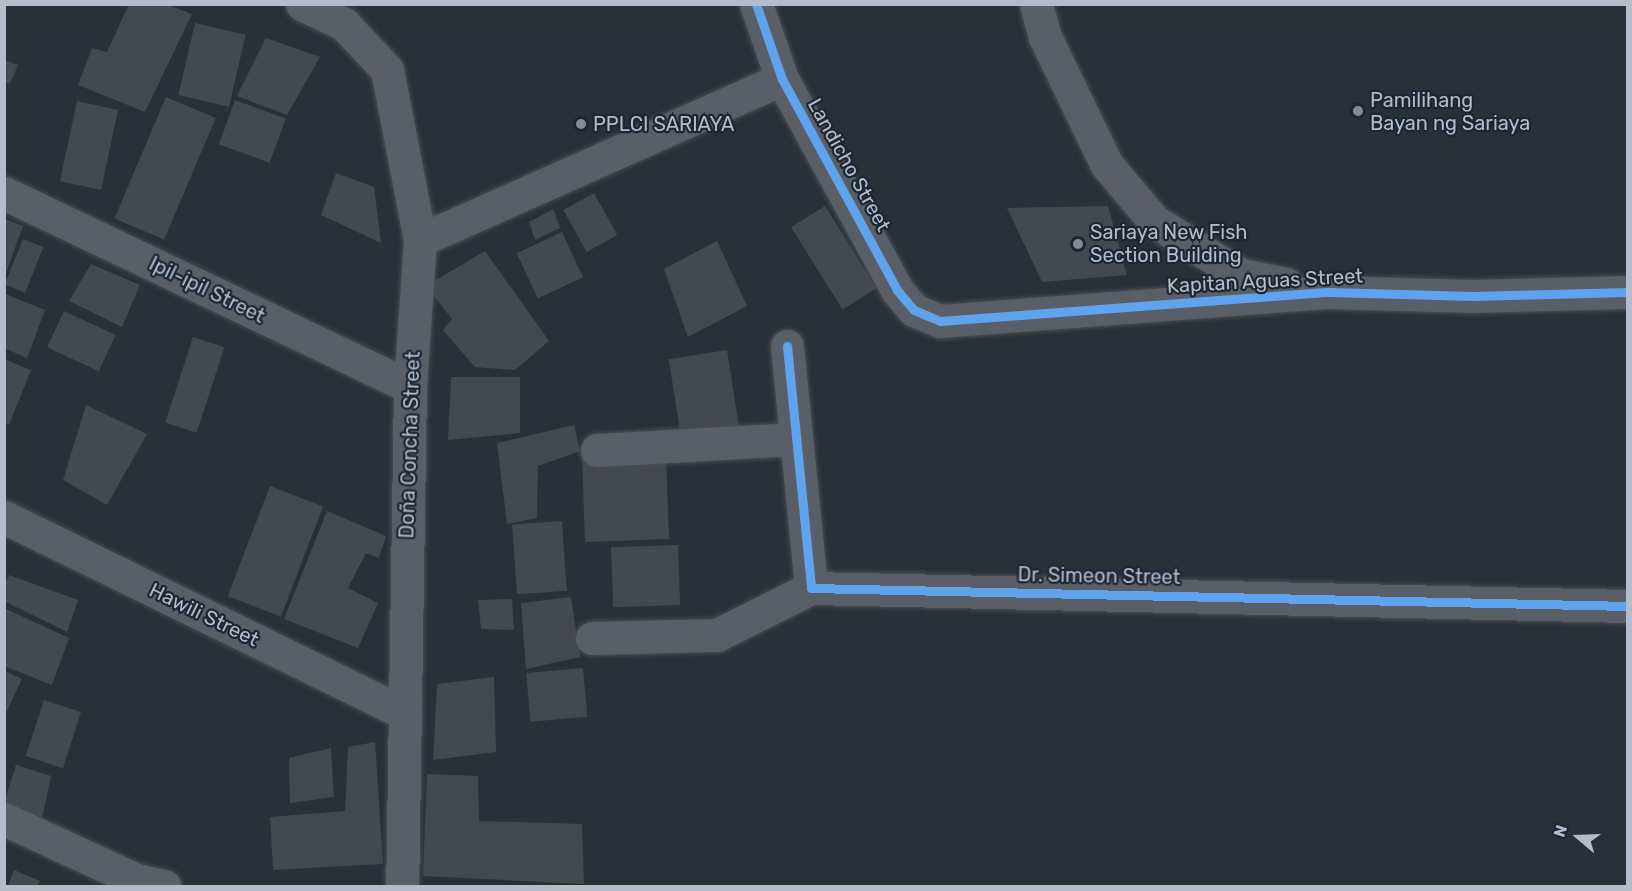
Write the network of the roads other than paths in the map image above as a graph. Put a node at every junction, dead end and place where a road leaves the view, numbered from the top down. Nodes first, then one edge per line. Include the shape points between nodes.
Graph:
1 (302, 4) edge
2 (756, 4) edge
3 (1036, 4) edge
4 (351, 14) edge
5 (782, 79) junction
6 (4, 193) edge
7 (420, 240) junction
8 (1329, 292) junction
9 (1628, 292) edge
10 (940, 321) joint
11 (788, 346) dead end
12 (410, 387) junction
13 (796, 439) junction
14 (597, 450) dead end
15 (4, 517) edge
16 (812, 588) junction
17 (1628, 606) edge
18 (592, 638) dead end
19 (404, 713) junction
20 (4, 819) edge
21 (164, 886) edge
22 (402, 886) edge

1 - 4 street
2 - 5 street, Landicho Street
3 - 8 street via 1045,36 1107,165 1154,221 1241,275
4 - 7 street, Doña Concha Street via 387,70
5 - 7 street
5 - 10 street, Landicho Street via 897,291 914,310
6 - 12 street, Ipil-ipil Street
7 - 12 street, Doña Concha Street
8 - 9 street, Kapitan Aguas Street via 1472,296
8 - 10 street, Kapitan Aguas Street
11 - 13 street
12 - 19 street, Doña Concha Street
13 - 14 street
13 - 16 street
15 - 19 street, Hawili Street
16 - 17 street, Dr. Simeon Street
16 - 18 street, Dr. Simeon Street via 717,635
19 - 22 street, Doña Concha Street
20 - 21 street via 136,880

